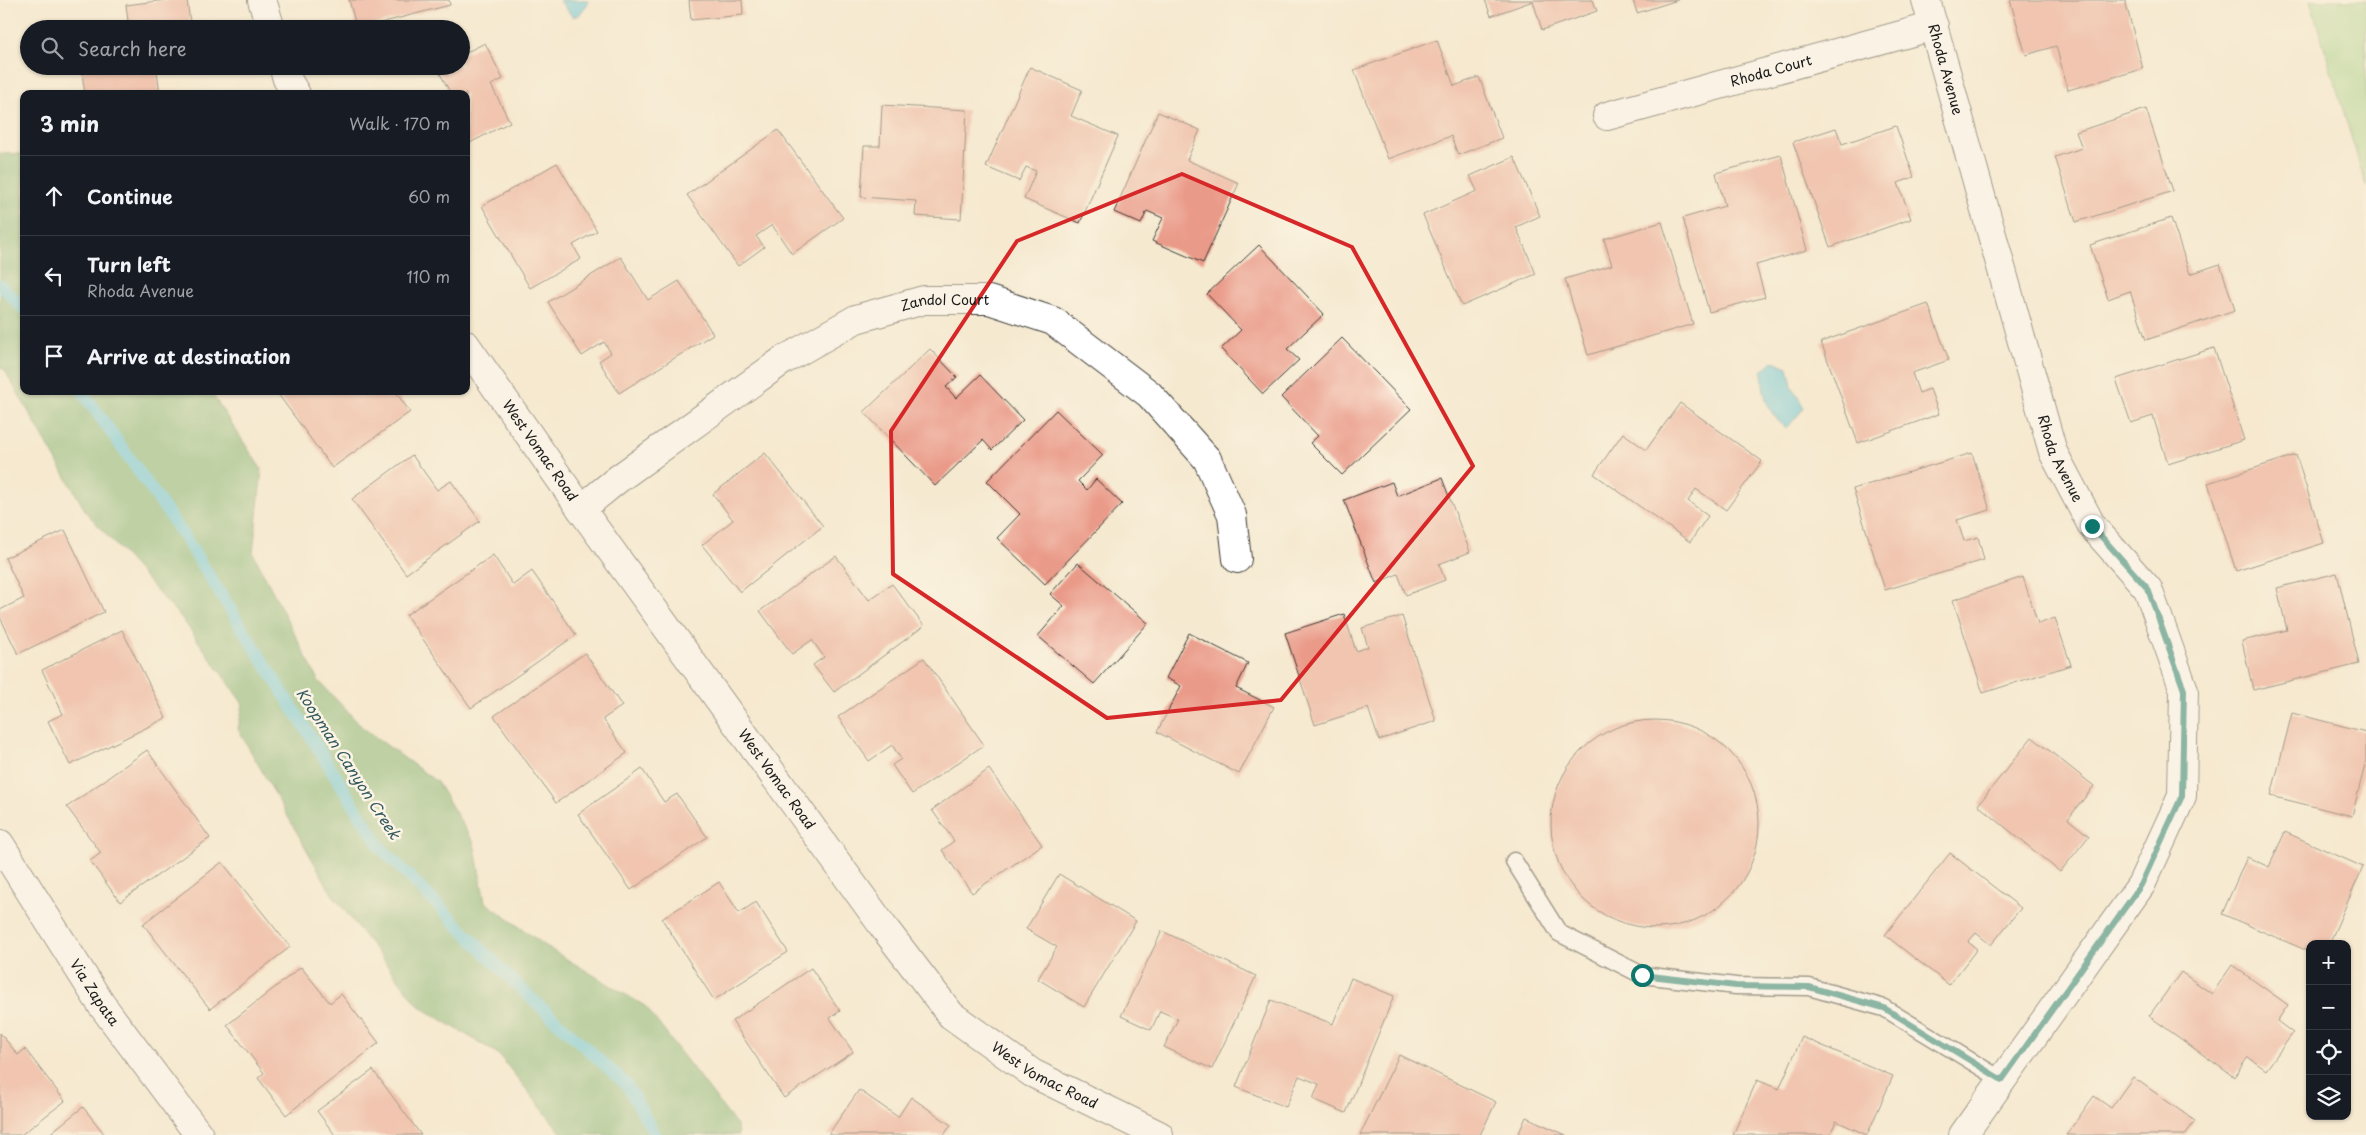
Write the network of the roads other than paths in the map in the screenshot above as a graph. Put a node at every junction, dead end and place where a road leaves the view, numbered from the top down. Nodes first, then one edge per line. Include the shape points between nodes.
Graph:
1 (262, 0) edge
2 (1926, 0) edge
3 (268, 20) edge
4 (1934, 26) junction
5 (286, 75) edge
6 (294, 90) edge
7 (1607, 116) dead end
8 (470, 351) edge
9 (581, 509) junction
10 (1237, 559) dead end
11 (0, 844) edge
12 (1514, 861) dead end
13 (2002, 1080) junction
14 (199, 1135) edge
15 (1159, 1135) edge
16 (1963, 1135) edge

1 - 3 street
2 - 4 street, Rhoda Avenue
4 - 7 street, Rhoda Court
4 - 13 street, Rhoda Avenue via 2053,452 2092,526 2148,589 2184,690 2182,796 2141,885
5 - 6 street
8 - 9 street, West Vomac Road
9 - 10 street, Zandol Court via 782,361 856,319 924,300 989,300 1053,321 1149,394 1207,459 1232,515
9 - 15 street, West Vomac Road via 885,929 951,1014 1032,1073
11 - 14 street, Via Zapata via 101,1004
12 - 13 lane via 1559,933 1642,975 1736,986 1809,987 1884,1008
13 - 16 street, Rhoda Avenue

